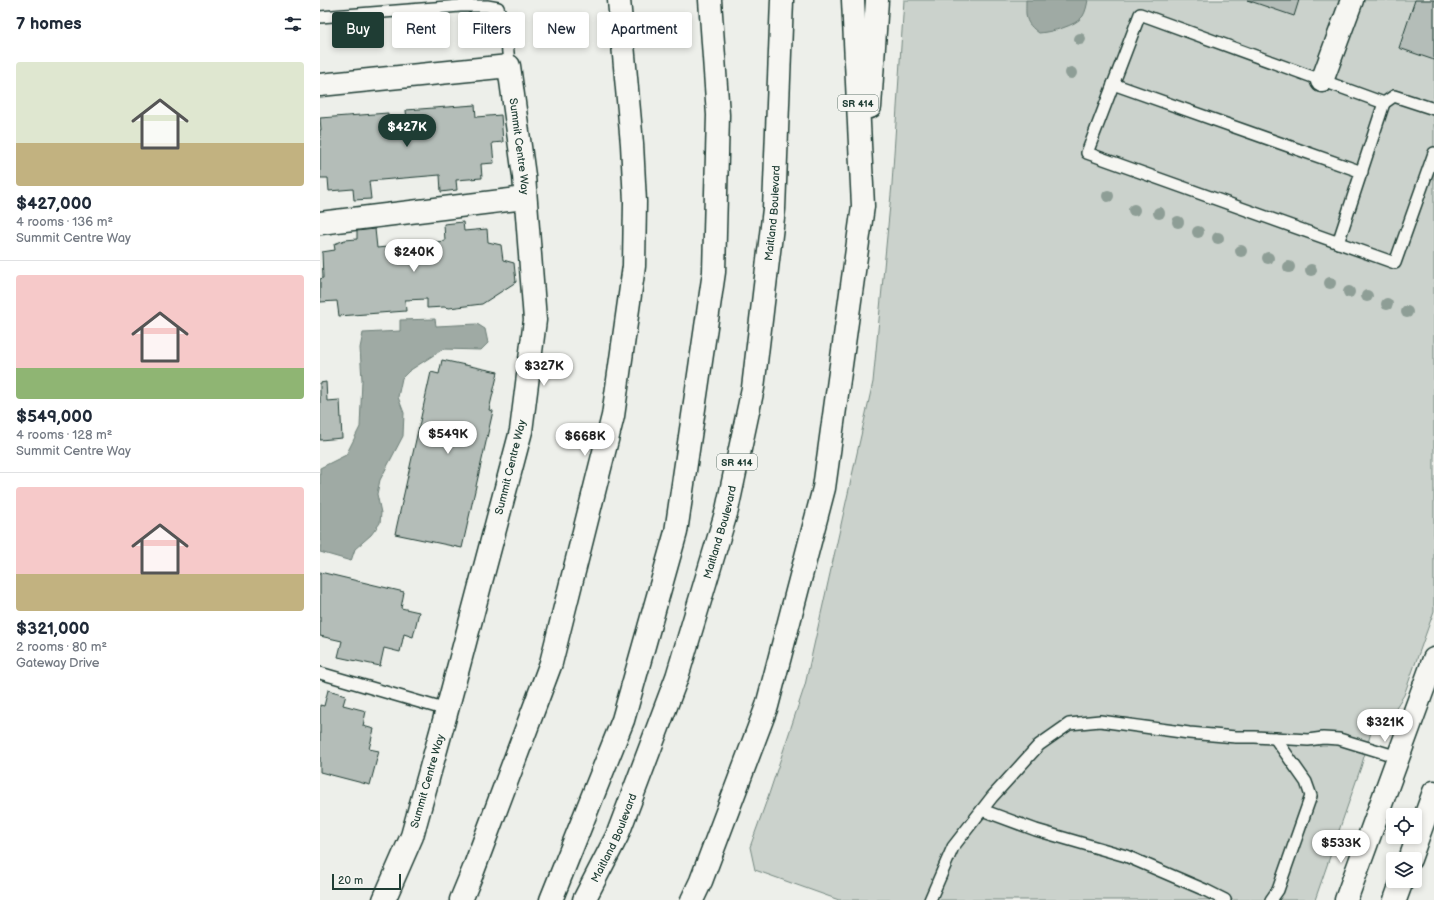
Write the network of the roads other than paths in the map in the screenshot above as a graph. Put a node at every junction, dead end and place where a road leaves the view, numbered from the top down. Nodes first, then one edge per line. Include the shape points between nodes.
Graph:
1 (619, 0) edge
2 (710, 0) edge
3 (782, 0) edge
4 (853, 0) edge
5 (877, 0) edge
6 (1352, 0) edge
7 (320, 17) edge
8 (509, 66) junction
9 (1322, 81) junction
10 (320, 84) edge
11 (1113, 84) junction
12 (1384, 103) junction
13 (1434, 109) edge
14 (1434, 153) edge
15 (1362, 172) junction
16 (525, 198) junction
17 (863, 206) junction
18 (320, 223) edge
19 (1338, 243) junction
20 (1434, 659) edge
21 (320, 673) edge
22 (447, 710) junction
23 (1275, 738) junction
24 (1398, 757) junction
25 (1434, 792) edge
26 (982, 810) junction
27 (1413, 852) edge
28 (1399, 888) edge
29 (384, 900) edge
30 (460, 900) edge
31 (551, 900) edge
32 (584, 900) edge
33 (692, 900) edge
34 (930, 900) edge
35 (1225, 900) edge
36 (1271, 900) edge
37 (1346, 900) edge
38 (1395, 900) edge

1 - 30 main road via 632,144 635,210 634,266 613,416 551,663 474,871
2 - 31 main road via 718,115 714,272 676,532 623,720
3 - 32 main road, Maitland Boulevard / SR 414 via 774,209 752,388 727,510 677,677 617,836
4 - 17 main road, SR 414
5 - 17 main road
6 - 9 main road
7 - 8 lane via 460,6 498,8 507,40
8 - 10 main road
8 - 16 main road, Summit Centre Way
9 - 11 lane via 1140,14
9 - 12 lane
11 - 15 lane
11 - 19 lane via 1087,154
12 - 13 lane via 1394,96
12 - 15 lane
14 - 19 lane via 1395,263
15 - 19 lane
16 - 18 main road
16 - 22 main road, Summit Centre Way via 535,320 521,431
17 - 33 main road, SR 414 via 824,488 767,706
20 - 24 main road
21 - 22 lane
22 - 29 main road, Summit Centre Way via 412,836
23 - 24 lane via 1339,739
23 - 26 lane via 1189,733 1100,721 1069,724 1038,745
23 - 36 lane via 1306,782 1311,796 1278,890
24 - 37 main road
25 - 27 main road
26 - 34 lane via 953,848
26 - 35 lane via 1036,830 1126,856
28 - 38 main road

